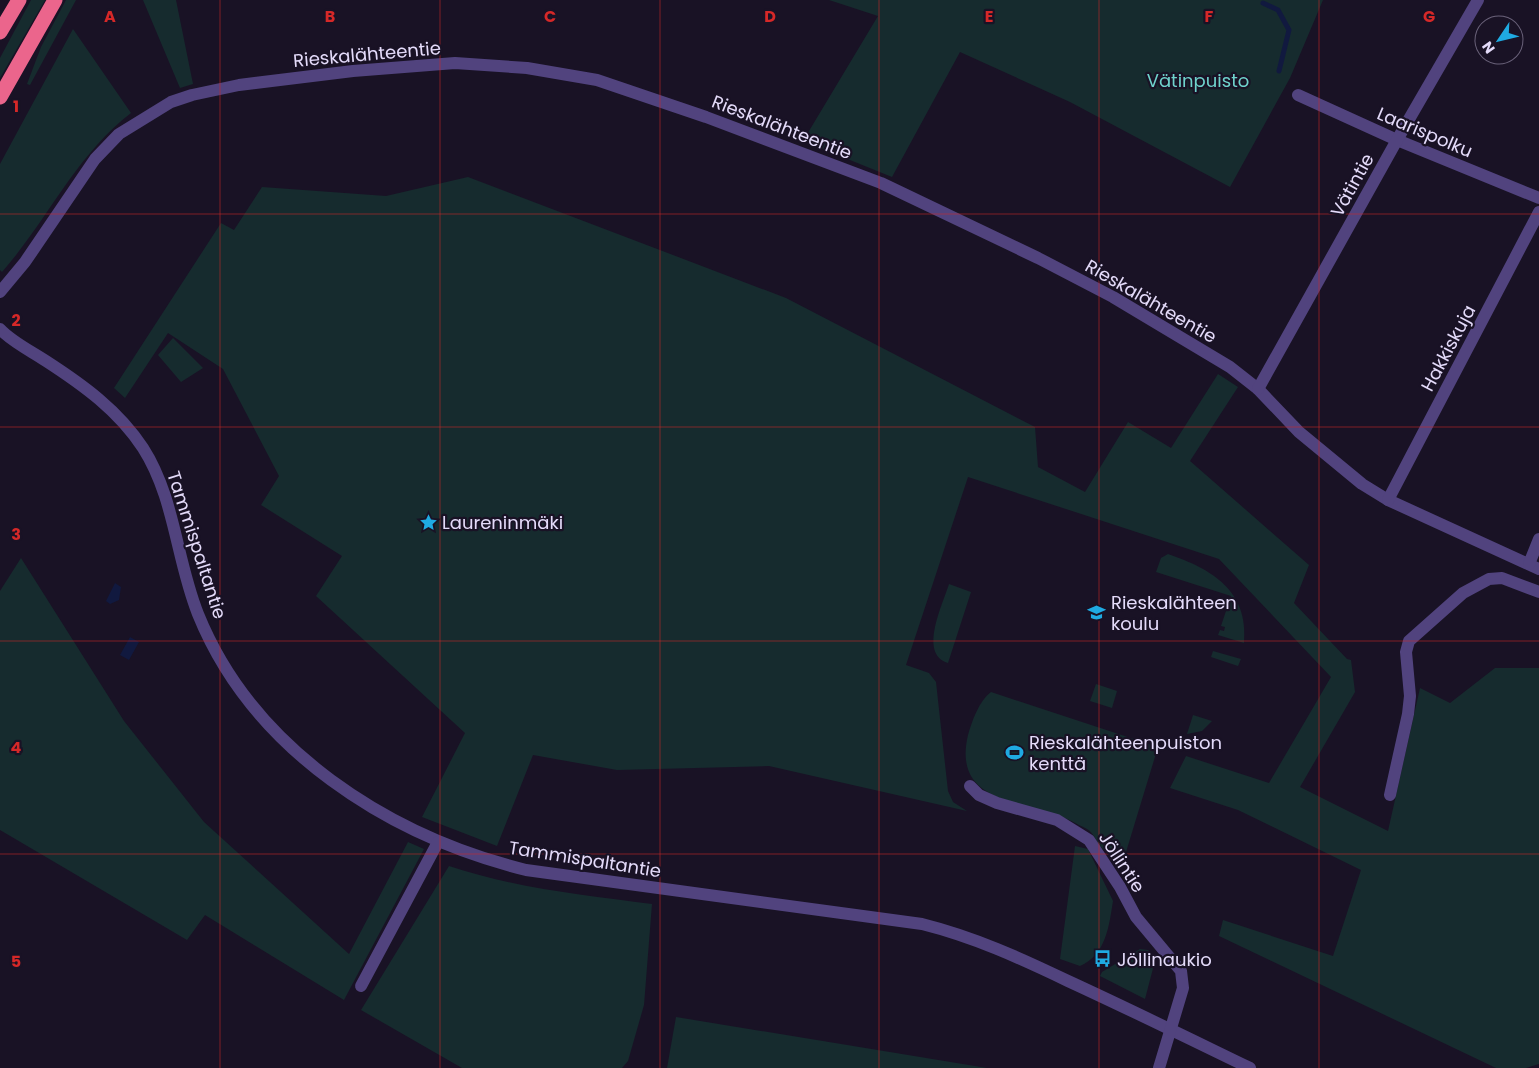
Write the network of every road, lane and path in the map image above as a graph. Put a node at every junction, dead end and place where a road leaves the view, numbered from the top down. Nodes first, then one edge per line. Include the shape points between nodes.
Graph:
1 (19, 0) edge
2 (55, 0) edge
3 (1478, 0) edge
4 (0, 32) edge
5 (1298, 95) dead end
6 (0, 97) edge
7 (1397, 140) junction
8 (1539, 198) edge
9 (1539, 212) edge
10 (0, 292) edge
11 (0, 328) edge
12 (1258, 388) junction
13 (1388, 500) junction
14 (1539, 539) edge
15 (1534, 566) edge
16 (1539, 592) edge
17 (970, 786) dead end
18 (1390, 795) dead end
19 (438, 842) junction
20 (361, 986) dead end
21 (1170, 1029) junction
22 (1159, 1068) edge
23 (1250, 1068) edge

1 - 4 highway
2 - 6 highway
3 - 7 street, Vätintie
5 - 7 street, Laarispolku
7 - 8 street, Laarispolku
7 - 12 street, Vätintie
9 - 13 street, Hakkiskuja
10 - 12 street, Rieskalähteentie via 25,262 95,159 119,134 171,102 239,85 353,71 482,64 596,80 706,117 881,183 1113,297 1230,367
11 - 19 street, Tammispaltantie via 102,400 133,434 163,489 184,575 207,632 230,675 266,720 338,786 403,826
12 - 13 street, Rieskalähteentie via 1299,432 1362,484
13 - 15 street, Rieskalähteentie
14 - 15 street
16 - 18 street via 1502,578 1489,579 1463,593 1409,641 1406,652 1410,696 1408,714
17 - 21 street, Jöllintie via 997,804 1057,820 1089,840 1136,917 1181,971 1180,1000
19 - 20 street
19 - 21 street, Tammispaltantie via 526,870 922,924 993,946
21 - 22 street
21 - 23 street, Tammispaltantie

